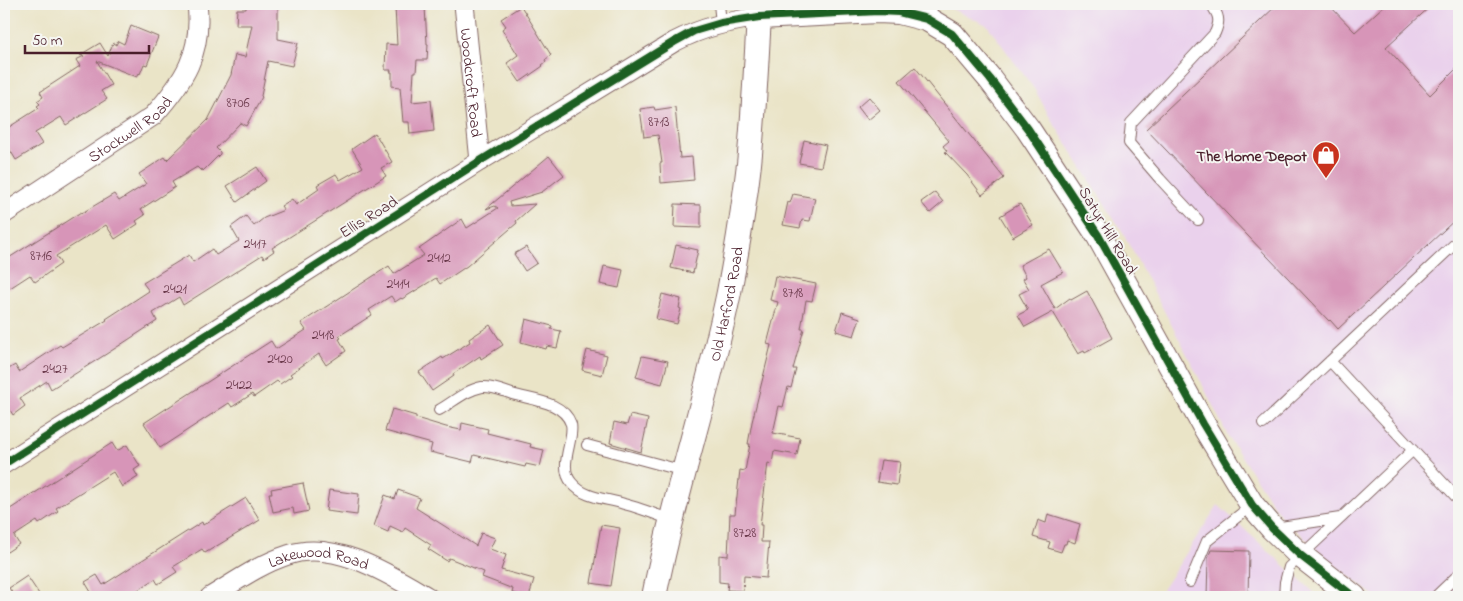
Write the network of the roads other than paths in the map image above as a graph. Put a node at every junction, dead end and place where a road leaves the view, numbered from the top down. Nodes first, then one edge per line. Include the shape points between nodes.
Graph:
1 (197, 4) edge
2 (464, 4) edge
3 (719, 4) edge
4 (855, 8) edge
5 (1214, 9) dead end
6 (759, 10) edge
7 (930, 11) edge
8 (721, 23) junction
9 (480, 161) junction
10 (4, 214) edge
11 (1198, 220) dead end
12 (1459, 240) edge
13 (1330, 361) junction
14 (439, 410) dead end
15 (1263, 424) dead end
16 (587, 445) dead end
17 (1413, 450) junction
18 (4, 464) edge
19 (684, 471) junction
20 (1459, 500) edge
21 (1252, 505) junction
22 (1340, 518) junction
23 (671, 520) junction
24 (1272, 528) junction
25 (1300, 556) junction
26 (1459, 574) edge
27 (1190, 582) dead end
28 (400, 589) edge
29 (1438, 595) dead end
30 (210, 597) edge
31 (428, 597) edge
32 (654, 597) edge
33 (1284, 597) edge
34 (1354, 597) edge

1 - 10 street, Stockwell Road via 196,49 186,73 153,116
2 - 9 street, Woodcroft Road
3 - 8 lane
4 - 6 street, Satyr Hill Road
4 - 7 street, Satyr Hill Road
5 - 11 lane via 1219,23 1215,33 1131,123 1129,143
6 - 8 street, Ellis Road
6 - 19 street, Old Harford Road via 749,165 738,235 718,340
7 - 21 street, Satyr Hill Road via 967,51 1050,160 1098,235
8 - 9 street, Ellis Road via 694,31 674,42
9 - 18 street, Ellis Road
12 - 13 lane
13 - 15 lane
13 - 17 lane
14 - 23 lane via 465,393 482,388 494,388 552,406 568,418 572,427 566,473 572,484 590,496
16 - 19 lane
17 - 20 lane
17 - 22 lane
19 - 23 street, Old Harford Road
21 - 24 street, Satyr Hill Road
21 - 27 lane via 1207,541
22 - 24 lane
22 - 25 lane
23 - 32 street, Old Harford Road
24 - 25 street, Satyr Hill Road
25 - 33 lane via 1289,567
25 - 34 street, Satyr Hill Road
26 - 29 lane
28 - 30 street, Lakewood Road via 354,558 311,550 271,561
28 - 31 street, Lakewood Road

